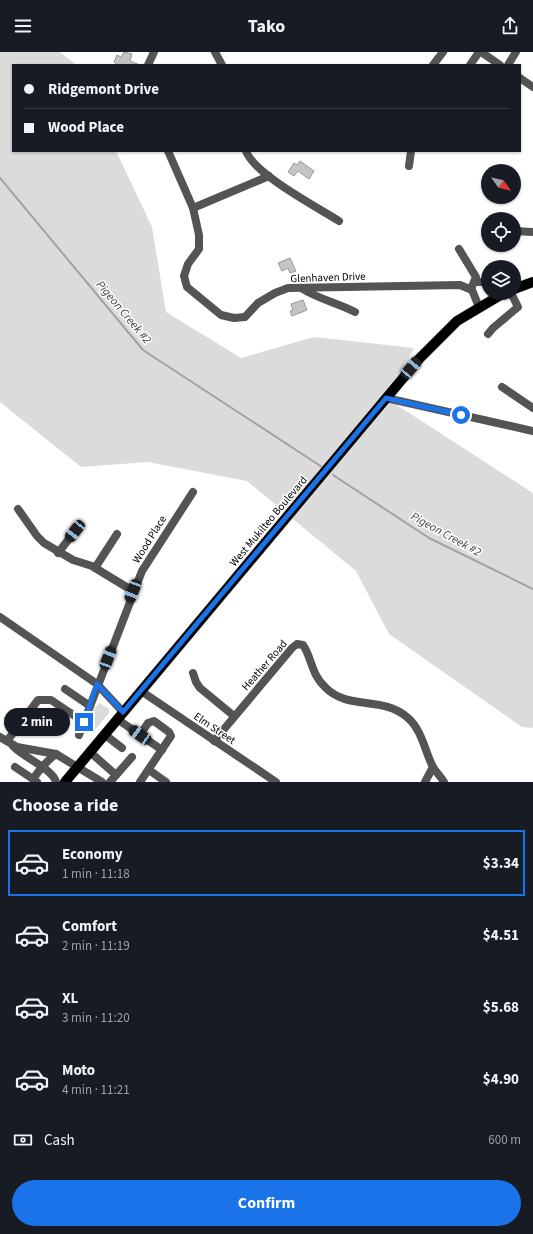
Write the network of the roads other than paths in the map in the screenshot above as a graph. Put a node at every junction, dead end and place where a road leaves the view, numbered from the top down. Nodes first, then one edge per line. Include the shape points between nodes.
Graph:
1 (215, 52) edge
2 (443, 52) edge
3 (480, 52) edge
4 (516, 52) edge
5 (151, 53) edge
6 (148, 64) edge
7 (221, 64) edge
8 (434, 64) edge
9 (471, 64) edge
10 (498, 64) edge
11 (509, 64) edge
12 (521, 79) edge
13 (533, 87) edge
14 (168, 152) edge
15 (247, 152) edge
16 (411, 152) edge
17 (409, 166) dead end
18 (269, 176) junction
19 (193, 208) junction
20 (339, 221) dead end
21 (521, 231) edge
22 (533, 232) edge
23 (459, 249) dead end
24 (481, 283) edge
25 (473, 285) junction
26 (301, 288) junction
27 (492, 300) edge
28 (514, 300) edge
29 (479, 307) junction
30 (355, 312) dead end
31 (488, 334) dead end
32 (502, 387) dead end
33 (386, 398) junction
34 (533, 408) edge
35 (533, 431) edge
36 (193, 492) dead end
37 (18, 509) dead end
38 (75, 531) dead end
39 (117, 534) dead end
40 (58, 553) junction
41 (95, 568) junction
42 (137, 588) junction
43 (0, 617) edge
44 (193, 673) dead end
45 (97, 684) junction
46 (65, 689) dead end
47 (141, 691) junction
48 (90, 706) junction
49 (120, 715) junction
50 (234, 716) junction
51 (84, 722) junction
52 (104, 734) junction
53 (79, 735) dead end
54 (140, 735) junction
55 (6, 741) edge
56 (214, 741) junction
57 (122, 748) dead end
58 (162, 750) junction
59 (90, 752) junction
60 (56, 754) junction
61 (132, 757) dead end
62 (78, 766) junction
63 (15, 767) dead end
64 (41, 767) junction
65 (434, 767) junction
66 (149, 770) junction
67 (116, 775) junction
68 (35, 781) edge
69 (56, 782) edge
70 (65, 782) edge
71 (102, 782) edge
72 (110, 782) edge
73 (140, 782) edge
74 (166, 782) edge
75 (276, 782) edge
76 (425, 782) edge
77 (444, 782) edge

1 - 7 street
2 - 8 street
3 - 9 street
3 - 10 street
4 - 11 street
5 - 6 street
12 - 13 street
14 - 19 street, Glenhaven Drive
15 - 18 street via 257,167
16 - 17 street
18 - 19 street
18 - 20 street
19 - 26 street, Glenhaven Drive via 199,235 198,249 184,276 187,287 221,315 244,317 258,303 276,293 288,288
21 - 22 street
23 - 25 street via 474,271
24 - 25 street, Glenhaven Drive
25 - 26 street, Glenhaven Drive
25 - 29 street
26 - 30 street
27 - 29 main road, West Mukilteo Boulevard
28 - 31 street via 518,307
29 - 33 main road, West Mukilteo Boulevard via 439,338
32 - 34 street
33 - 35 street
33 - 47 main road, West Mukilteo Boulevard
36 - 42 street, Wood Place via 142,571
37 - 40 street via 37,536
38 - 40 street
39 - 41 street
40 - 41 street
41 - 42 street
42 - 45 street, Wood Place
43 - 45 street
44 - 50 street via 200,688
45 - 48 street, Wood Place
45 - 49 street
46 - 48 street
47 - 49 main road, West Mukilteo Boulevard
47 - 56 street, Elm Street
48 - 51 street, Wood Place
49 - 52 main road, West Mukilteo Boulevard
49 - 54 street
50 - 56 street, Heather Road
50 - 65 street, Heather Road via 292,648 298,644 303,645 316,678 337,697 354,702 382,704 410,719
51 - 53 street, Wood Place
51 - 55 street via 51,700 38,700
52 - 57 street
52 - 59 main road, West Mukilteo Boulevard
54 - 58 street
54 - 58 street via 151,722 169,732 171,736
55 - 60 street via 24,749
55 - 64 street
56 - 75 street, Elm Street via 248,766
58 - 66 street
59 - 62 main road, West Mukilteo Boulevard
59 - 67 street
60 - 62 street
60 - 64 street
61 - 67 street
62 - 70 main road, West Mukilteo Boulevard
62 - 71 street
63 - 68 street
64 - 68 street
64 - 69 street via 52,775
65 - 76 street
65 - 77 street, Heather Road
66 - 73 street
66 - 74 street
67 - 72 street

